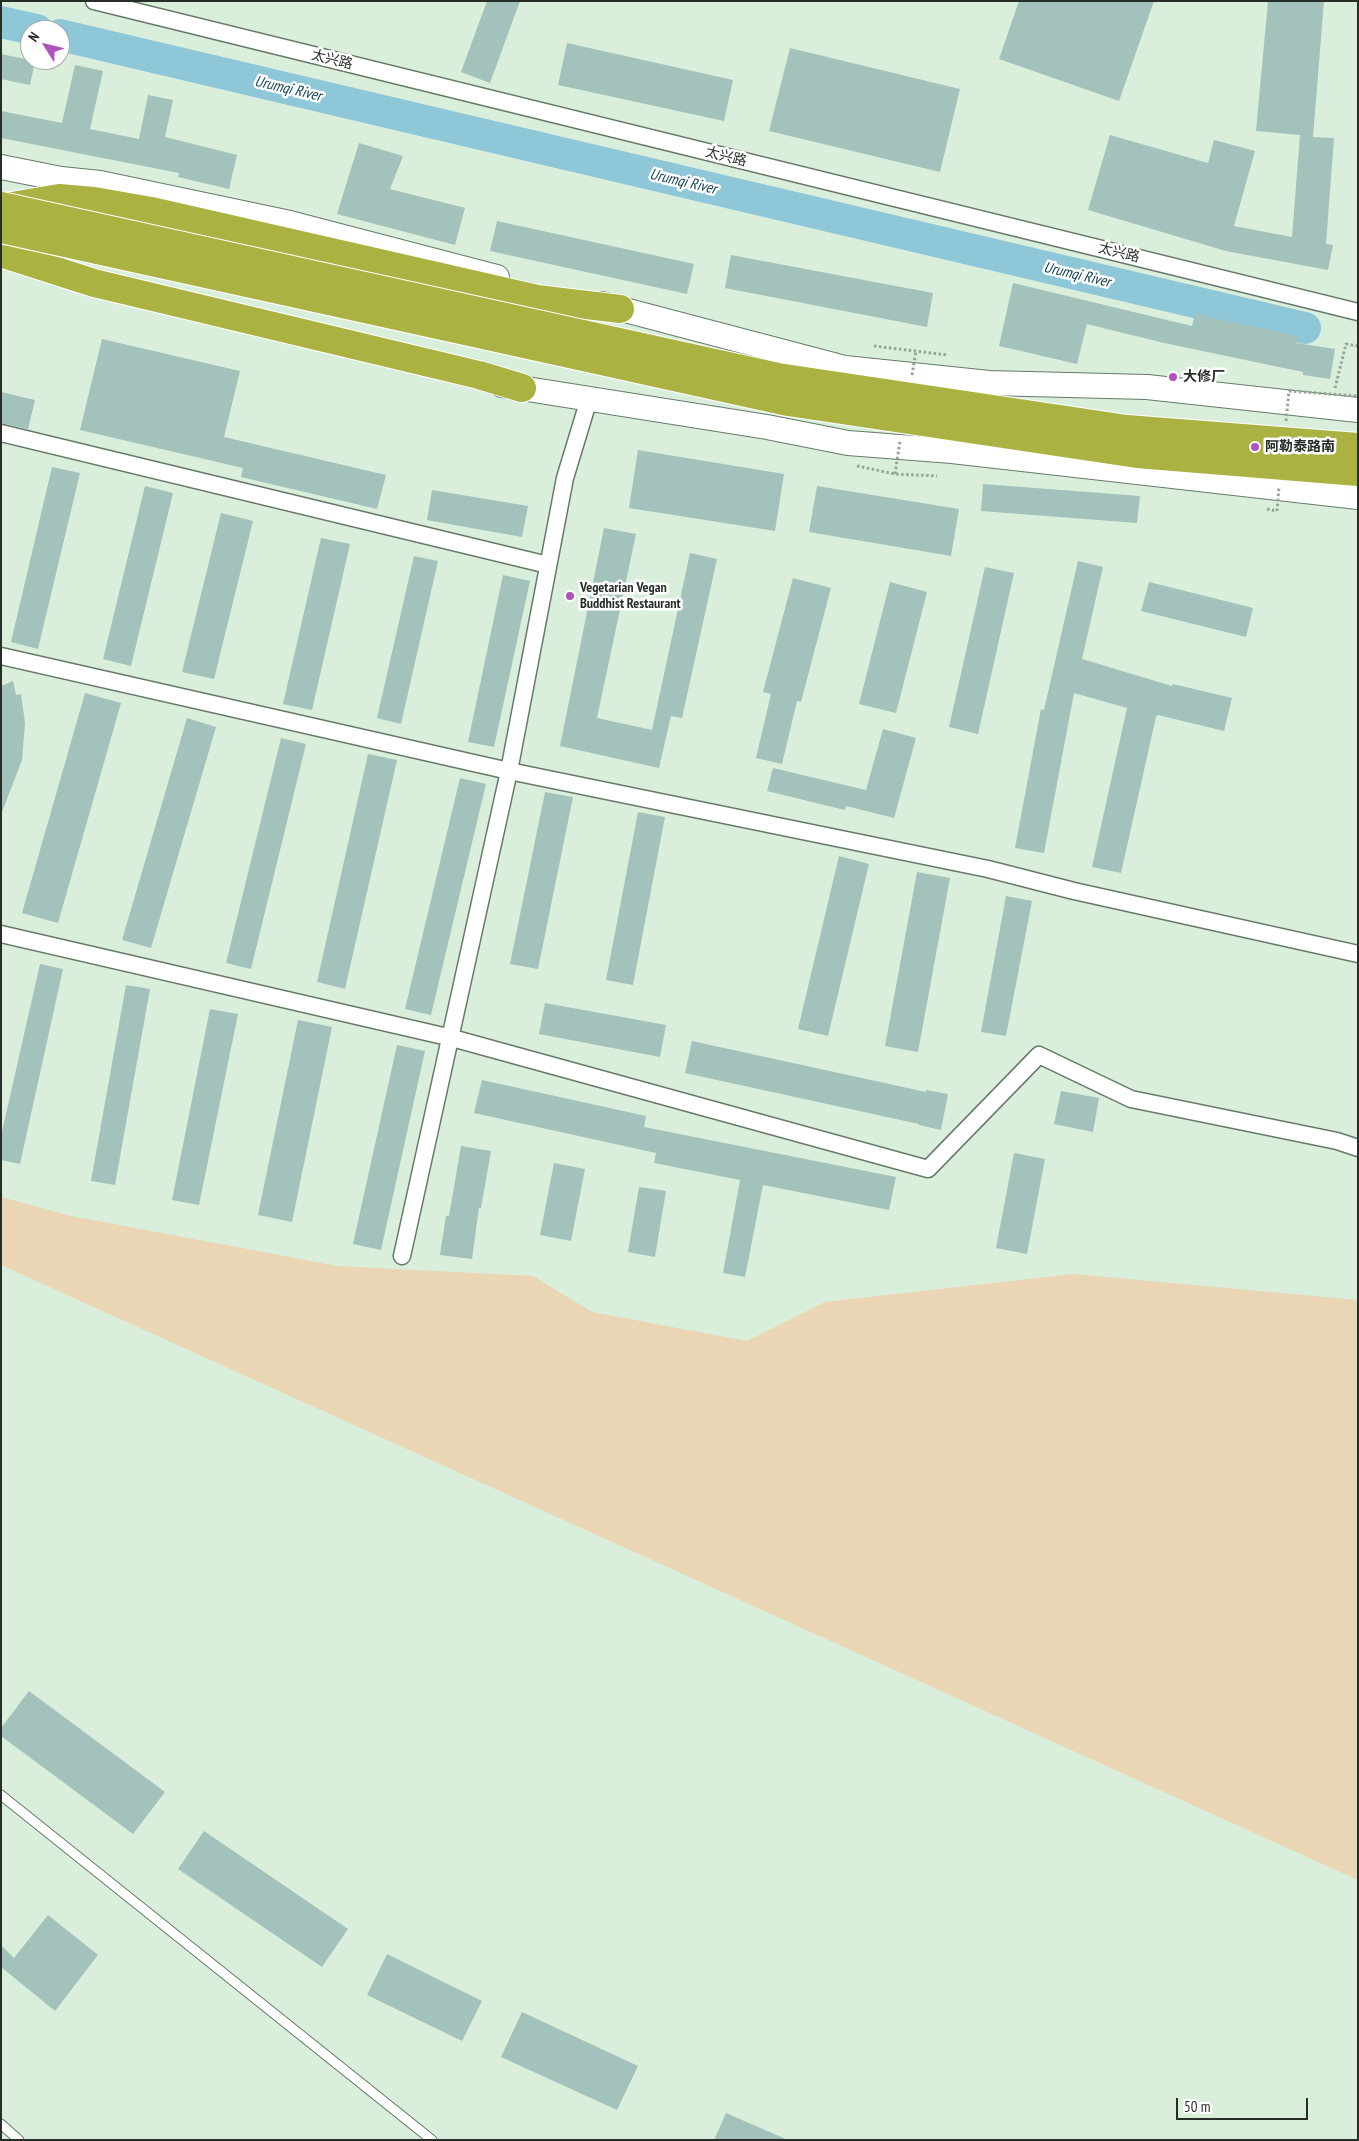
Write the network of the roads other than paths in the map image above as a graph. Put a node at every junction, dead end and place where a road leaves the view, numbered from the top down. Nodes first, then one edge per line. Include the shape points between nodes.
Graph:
1 (94, 1) edge
2 (1, 167) edge
3 (3, 214) edge
4 (1, 253) edge
5 (1, 261) edge
6 (620, 309) junction
7 (1358, 312) edge
8 (522, 388) junction
9 (589, 399) junction
10 (1358, 410) edge
11 (1, 433) edge
12 (1358, 447) edge
13 (1358, 472) edge
14 (1358, 497) edge
15 (548, 565) junction
16 (1, 656) edge
17 (509, 770) junction
18 (1, 934) edge
19 (1358, 954) edge
20 (452, 1038) junction
21 (1358, 1148) edge
22 (402, 1256) dead end
23 (1, 1794) edge
24 (1, 2124) edge
25 (19, 2140) edge
26 (432, 2140) edge

1 - 7 street, 太兴路
2 - 6 main road via 100,183 290,223
3 - 6 highway via 59,198 94,201 160,213 537,300
3 - 12 highway, bridge via 778,377 1127,429
3 - 13 highway, bridge via 788,402 1137,454
4 - 8 highway via 94,283
5 - 8 main road via 169,309 431,374
6 - 10 main road via 845,368 989,383 1147,387
8 - 9 main road
9 - 14 main road via 848,443 952,451
9 - 15 street via 565,478
11 - 15 street
15 - 17 street
16 - 17 street
17 - 19 street via 988,869
17 - 20 street
18 - 20 street
20 - 21 street via 928,1169 1039,1055 1131,1099
20 - 22 street
23 - 26 lane
24 - 25 lane

